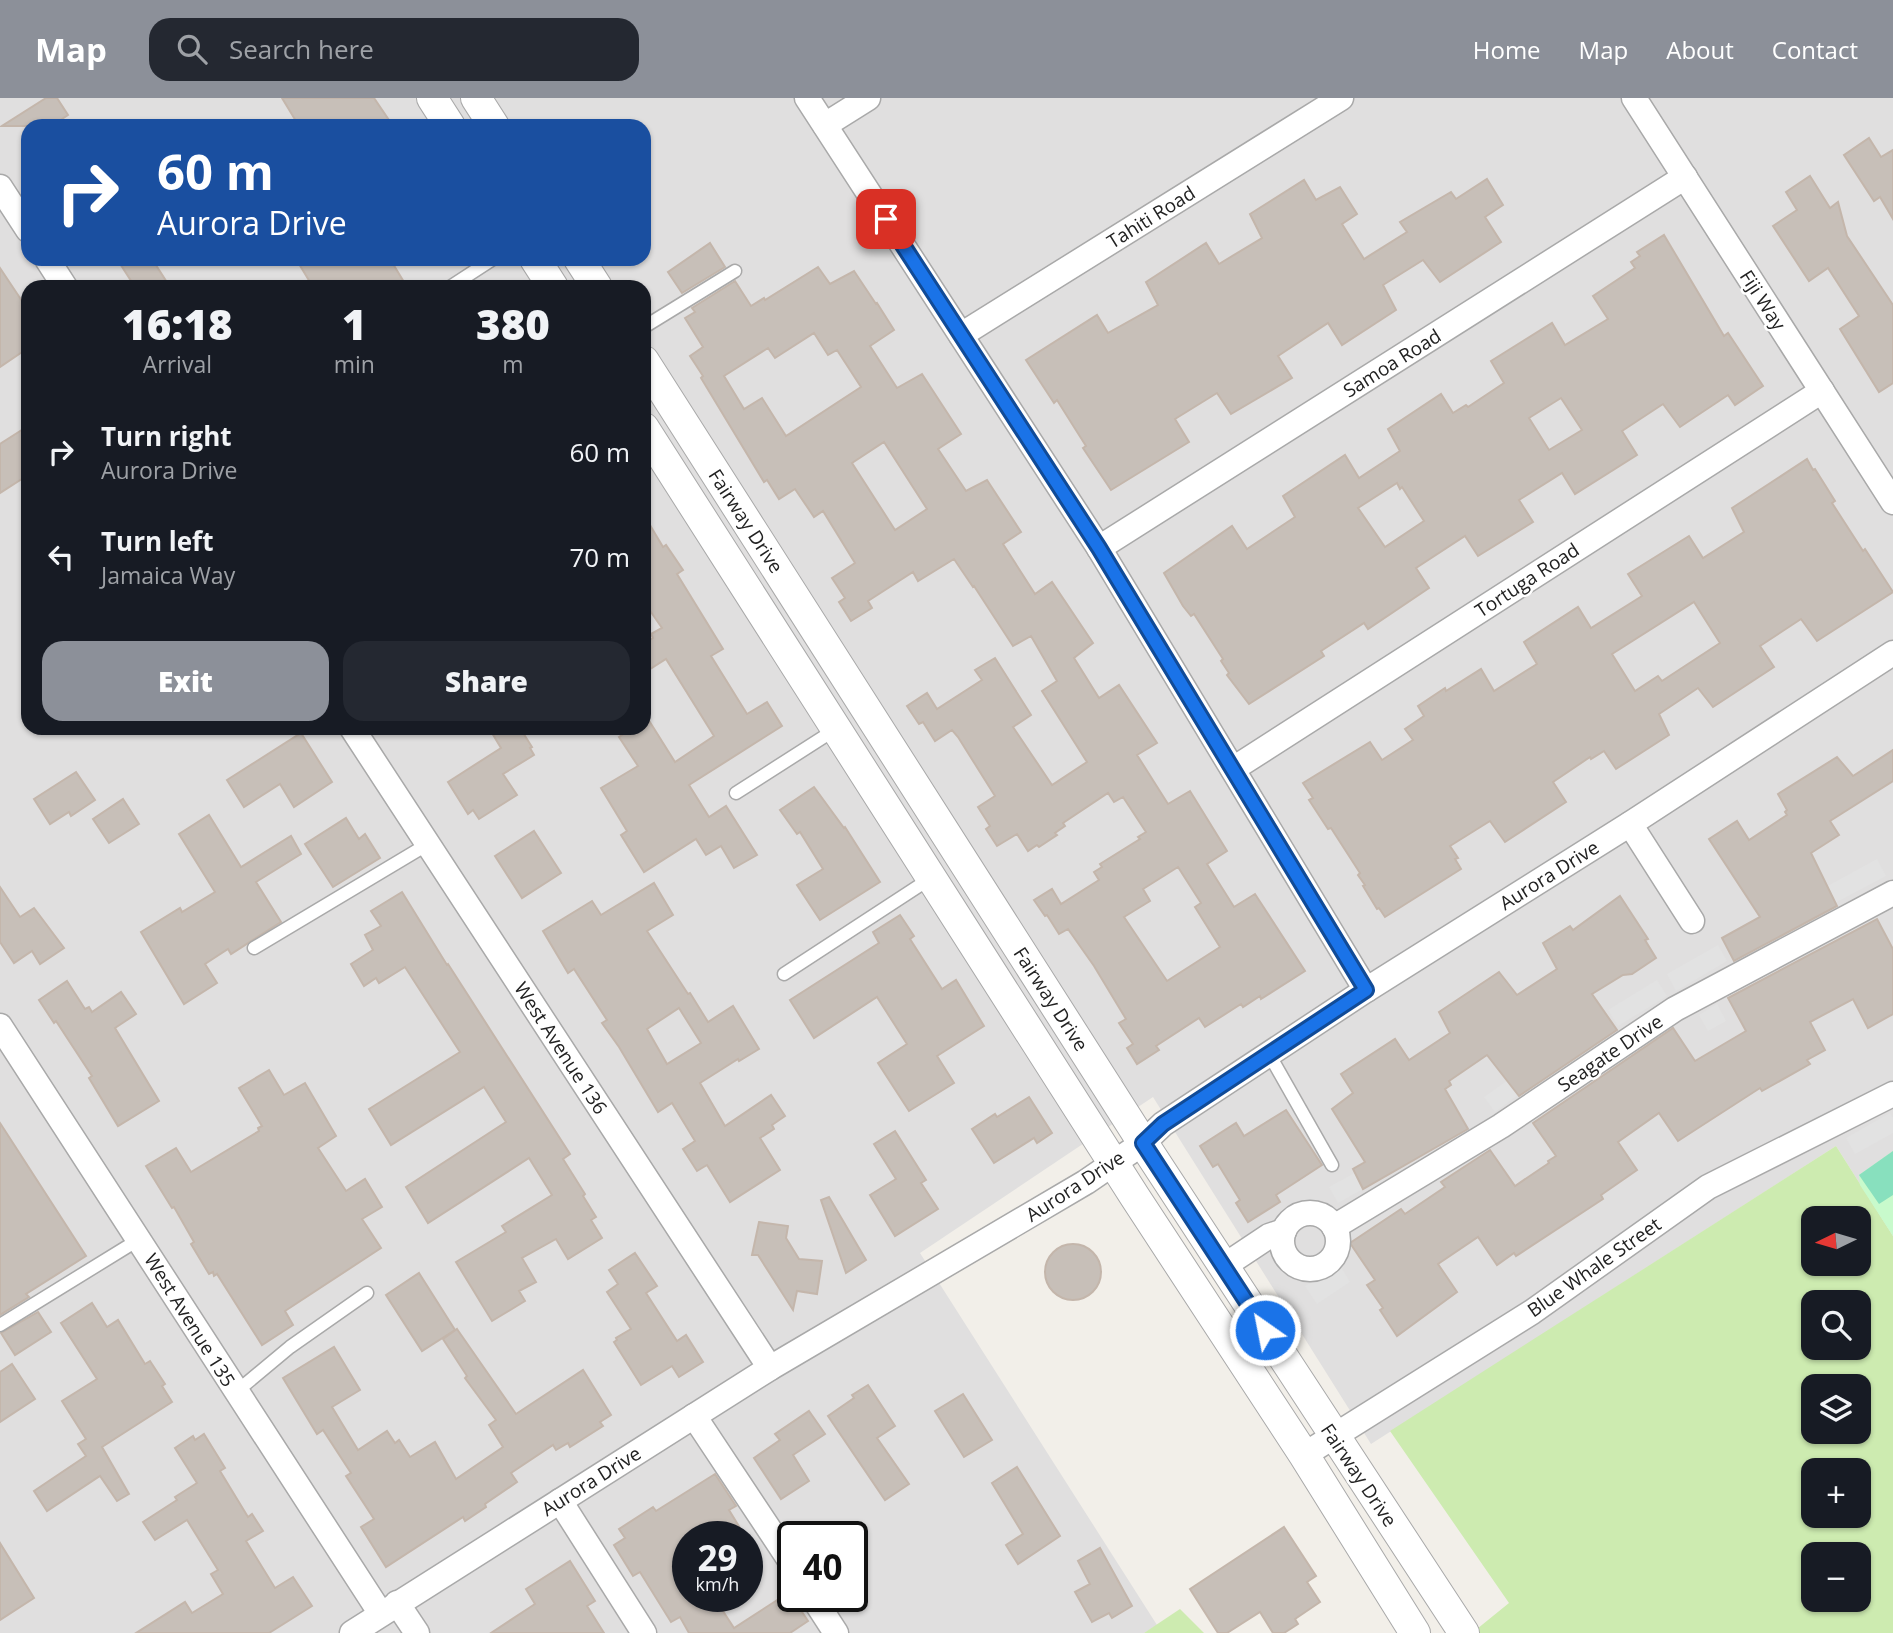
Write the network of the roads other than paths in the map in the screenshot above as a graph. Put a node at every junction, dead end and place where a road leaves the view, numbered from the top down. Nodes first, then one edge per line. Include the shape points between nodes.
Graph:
1 (432, 98) edge
2 (476, 98) edge
3 (807, 98) edge
4 (868, 98) edge
5 (1341, 98) edge
6 (1634, 98) edge
7 (446, 119) edge
8 (490, 119) edge
9 (825, 125) junction
10 (1685, 177) junction
11 (0, 187) edge
12 (21, 219) edge
13 (482, 266) edge
14 (735, 271) dead end
15 (461, 280) edge
16 (651, 323) edge
17 (961, 335) junction
18 (651, 372) edge
19 (1822, 391) junction
20 (651, 439) edge
21 (1893, 502) edge
22 (1099, 548) junction
23 (820, 636) junction
24 (1893, 653) edge
25 (789, 654) junction
26 (836, 729) junction
27 (357, 735) edge
28 (1233, 769) junction
29 (736, 793) dead end
30 (1630, 824) junction
31 (428, 844) junction
32 (932, 878) junction
33 (1893, 893) edge
34 (1692, 921) dead end
35 (254, 948) dead end
36 (784, 974) dead end
37 (1366, 990) junction
38 (0, 1026) edge
39 (1269, 1054) junction
40 (1893, 1094) edge
41 (1143, 1143) junction
42 (1114, 1161) junction
43 (1332, 1165) dead end
44 (1334, 1227) junction
45 (1284, 1231) junction
46 (138, 1240) junction
47 (1224, 1266) junction
48 (367, 1293) dead end
49 (0, 1325) edge
50 (770, 1368) junction
51 (236, 1392) junction
52 (694, 1416) junction
53 (1333, 1436) junction
54 (1304, 1455) junction
55 (560, 1501) junction
56 (777, 1541) edge
57 (389, 1609) junction
58 (822, 1612) edge
59 (352, 1633) edge
60 (417, 1633) edge
61 (644, 1633) edge
62 (835, 1633) edge
63 (1415, 1633) edge
64 (1464, 1633) edge

1 - 7 street
2 - 8 street
3 - 9 street
4 - 9 street
5 - 17 street, Tahiti Road
6 - 10 street, Fiji Way
9 - 17 street
10 - 19 street, Fiji Way
10 - 22 street, Samoa Road
11 - 12 street
13 - 15 lane
14 - 16 lane
17 - 22 street
18 - 23 street, Fairway Drive
19 - 21 street, Fiji Way
19 - 28 street, Tortuga Road
20 - 25 street, Fairway Drive
22 - 28 street
23 - 25 street
23 - 41 street, Fairway Drive
24 - 30 street, Aurora Drive
25 - 26 street, Fairway Drive
26 - 29 lane
26 - 32 street, Fairway Drive
27 - 31 street, West Avenue 136
28 - 37 street
30 - 34 street
30 - 37 street, Aurora Drive
31 - 35 lane
31 - 50 street, West Avenue 136
32 - 36 lane
32 - 42 street, Fairway Drive
33 - 44 street, Seagate Drive via 1675,1009 1501,1126
37 - 39 street, Aurora Drive
38 - 46 street, West Avenue 135
39 - 41 street, Aurora Drive via 1163,1124
39 - 43 lane
40 - 53 street, Blue Whale Street via 1708,1187 1532,1311
41 - 42 street, Aurora Drive
41 - 47 street, Fairway Drive
42 - 50 street, Aurora Drive via 1065,1195
42 - 54 street, Fairway Drive
44 - 45 street via 1321,1215 1303,1214
44 - 45 street via 1335,1255 1311,1269 1287,1257
45 - 47 street
46 - 49 lane
46 - 51 street, West Avenue 135
47 - 53 street, Fairway Drive
48 - 51 lane
50 - 52 street, Aurora Drive
51 - 57 street, West Avenue 135
52 - 55 street, Aurora Drive
52 - 56 street
53 - 54 street, Blue Whale Street
53 - 64 street, Fairway Drive
54 - 63 street, Fairway Drive
55 - 57 street, Aurora Drive
55 - 61 street
57 - 59 street, Aurora Drive
57 - 60 street, West Avenue 135
58 - 62 street

